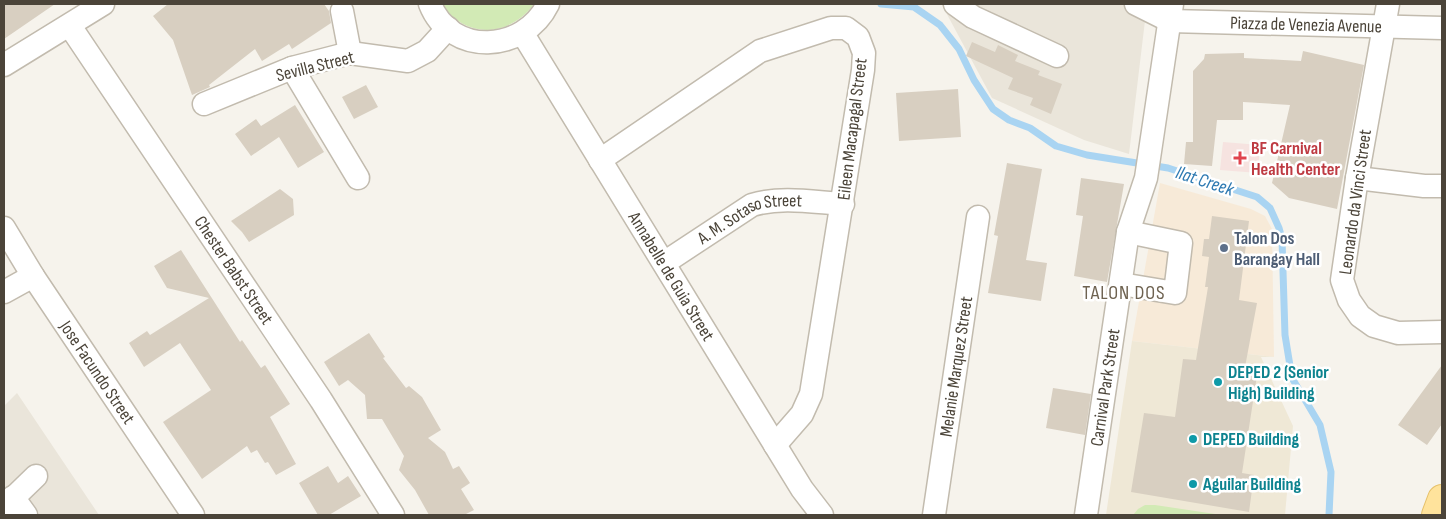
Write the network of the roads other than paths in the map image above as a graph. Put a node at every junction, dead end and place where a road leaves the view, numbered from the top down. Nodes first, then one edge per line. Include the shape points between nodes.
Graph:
1 (103, 4) edge
2 (430, 4) edge
3 (548, 4) edge
4 (955, 4) edge
5 (1136, 4) edge
6 (1388, 4) edge
7 (342, 11) dead end
8 (1171, 12) edge
9 (70, 26) junction
10 (448, 28) junction
11 (1384, 28) junction
12 (1442, 28) edge
13 (523, 34) junction
14 (350, 53) junction
15 (1057, 56) dead end
16 (4, 65) edge
17 (292, 68) junction
18 (204, 104) dead end
19 (600, 160) junction
20 (358, 178) dead end
21 (1357, 178) junction
22 (1442, 186) edge
23 (843, 204) junction
24 (978, 217) dead end
25 (4, 228) edge
26 (1128, 232) junction
27 (664, 263) junction
28 (33, 276) junction
29 (1120, 284) junction
30 (4, 292) edge
31 (1442, 332) edge
32 (775, 445) junction
33 (36, 476) dead end
34 (1442, 499) edge
35 (14, 507) edge
36 (193, 515) edge
37 (393, 515) edge
38 (822, 515) edge
39 (934, 515) edge
40 (1086, 515) edge
41 (1436, 515) edge

1 - 9 street
2 - 10 street
3 - 13 street via 541,18
4 - 15 street via 974,17
5 - 8 street
6 - 11 street, Leonardo da Vinci Street
7 - 14 street
8 - 11 street, Piazza de Venezia Avenue
8 - 26 street, Carnival Park Street via 1148,164
9 - 16 street
9 - 37 street, Chester Babst Street via 321,400
10 - 13 street via 465,38 485,42 505,41
10 - 14 street, Sevilla Street via 427,51 408,61
11 - 12 street, Piazza de Venezia Avenue
11 - 21 street, Leonardo da Vinci Street
13 - 19 street, Annabelle de Guia Street
14 - 17 street, Sevilla Street
17 - 18 street, Sevilla Street
17 - 20 street
19 - 23 street, Eileen Macapagal Street via 760,52 831,28 846,28 858,37 864,53
19 - 27 street, Annabelle de Guia Street
21 - 22 street
21 - 31 street, Leonardo da Vinci Street via 1342,280 1349,300 1360,316 1374,326 1398,332
23 - 27 street, A. M. Sotaso Street via 783,200 752,205
23 - 32 street, Eileen Macapagal Street via 811,394 802,414
24 - 39 street, Melanie Marquez Street
25 - 28 street, Jose Facundo Street
26 - 29 street, Carnival Park Street
26 - 29 street via 1181,242 1175,293
27 - 32 street, Annabelle de Guia Street
28 - 30 street
28 - 36 street, Jose Facundo Street
29 - 40 street, Carnival Park Street
32 - 38 street, Annabelle de Guia Street
33 - 35 street
34 - 41 main road

